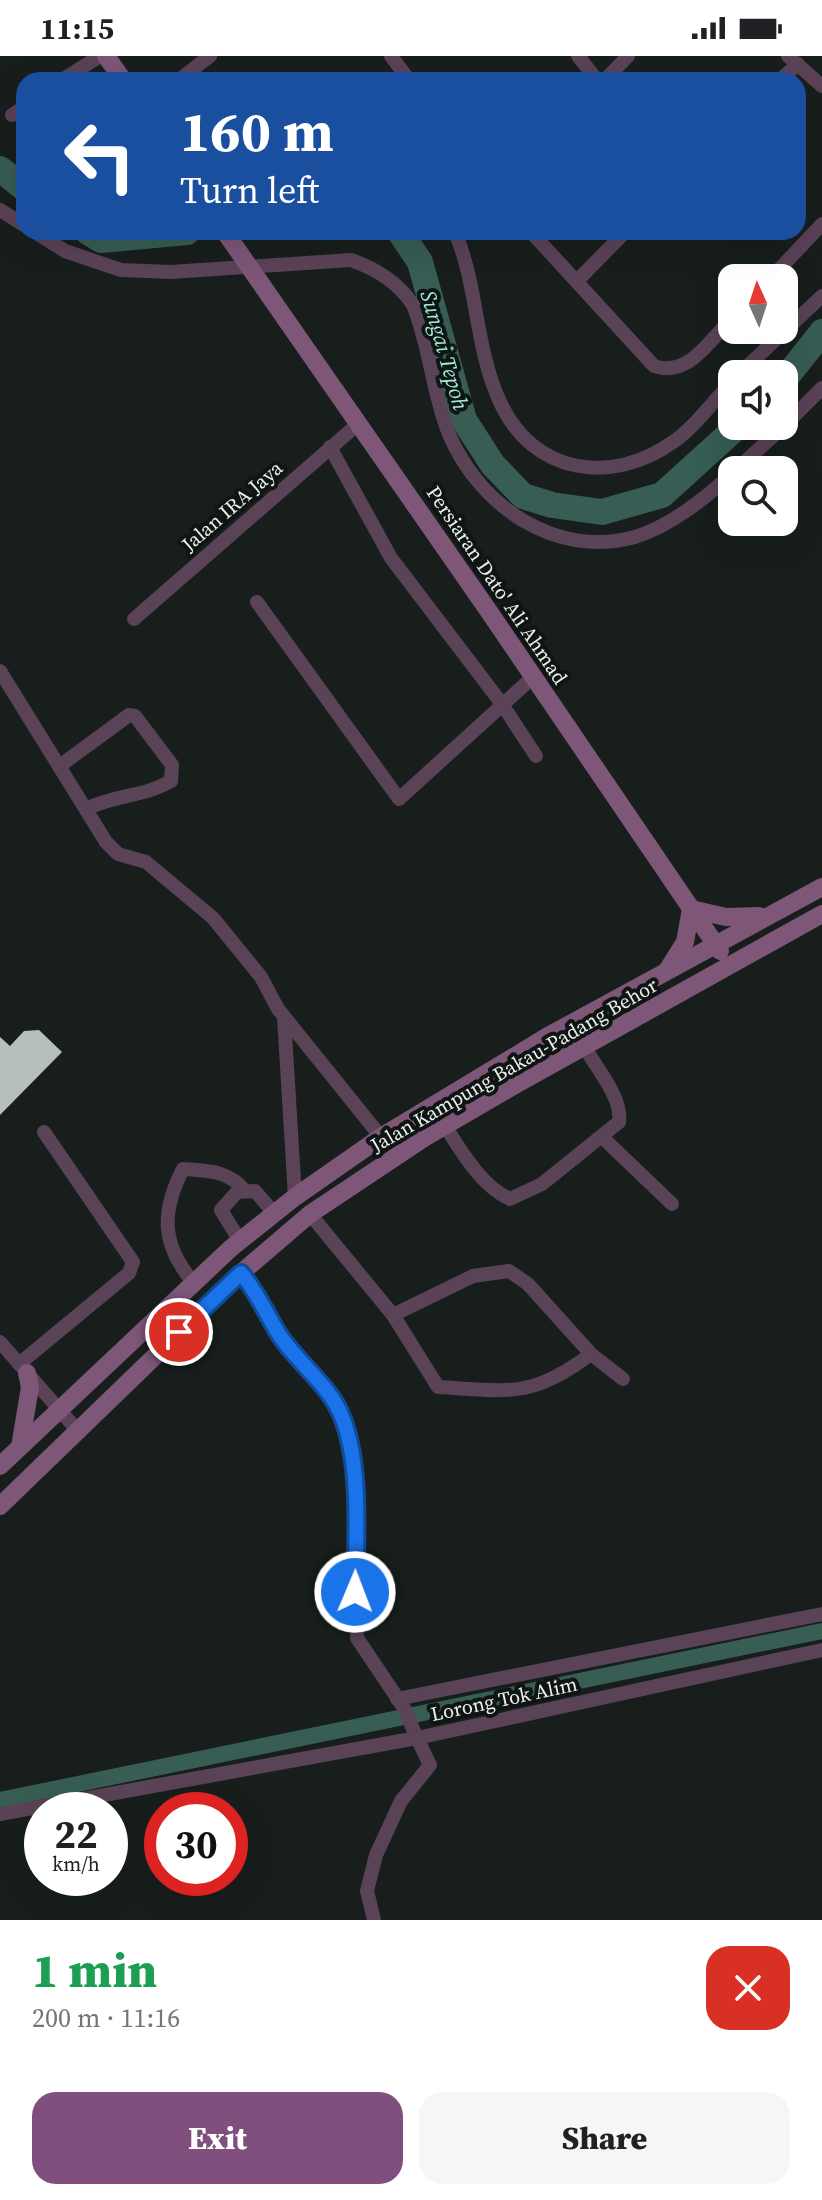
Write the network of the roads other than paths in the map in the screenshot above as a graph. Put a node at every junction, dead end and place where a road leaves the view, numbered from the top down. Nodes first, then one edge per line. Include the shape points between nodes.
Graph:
1 (103, 56) edge
2 (210, 56) edge
3 (578, 56) edge
4 (628, 56) edge
5 (793, 60) edge
6 (76, 72) edge
7 (116, 72) edge
8 (189, 72) edge
9 (591, 72) edge
10 (613, 72) edge
11 (822, 86) edge
12 (822, 224) edge
13 (48, 240) edge
14 (231, 240) edge
15 (458, 240) edge
16 (539, 240) edge
17 (617, 240) edge
18 (246, 259) junction
19 (784, 264) edge
20 (577, 281) junction
21 (822, 296) edge
22 (718, 332) edge
23 (754, 360) edge
24 (822, 388) edge
25 (718, 396) edge
26 (798, 412) edge
27 (358, 424) junction
28 (769, 440) edge
29 (330, 447) junction
30 (751, 456) edge
31 (718, 484) edge
32 (257, 602) dead end
33 (134, 619) dead end
34 (0, 671) edge
35 (533, 677) junction
36 (502, 704) junction
37 (536, 756) dead end
38 (61, 765) junction
39 (86, 809) junction
40 (822, 887) edge
41 (691, 909) junction
42 (822, 914) edge
43 (766, 916) junction
44 (715, 944) junction
45 (730, 966) junction
46 (664, 974) junction
47 (284, 1016) junction
48 (585, 1048) junction
49 (445, 1126) junction
50 (44, 1132) dead end
51 (381, 1137) junction
52 (602, 1137) junction
53 (245, 1191) junction
54 (295, 1197) junction
55 (672, 1204) dead end
56 (274, 1213) junction
57 (310, 1214) junction
58 (240, 1241) junction
59 (241, 1273) junction
60 (194, 1283) junction
61 (393, 1315) junction
62 (0, 1342) edge
63 (591, 1354) junction
64 (23, 1369) junction
65 (623, 1379) dead end
66 (58, 1408) junction
67 (78, 1431) junction
68 (20, 1447) junction
69 (0, 1466) edge
70 (0, 1506) edge
71 (822, 1614) edge
72 (822, 1650) edge
73 (400, 1703) junction
74 (414, 1732) junction
75 (0, 1814) edge
76 (374, 1920) edge

1 - 6 street
1 - 7 street
2 - 8 street
3 - 9 street
4 - 10 street
5 - 11 street
12 - 19 street
13 - 18 street via 121,270 171,272
14 - 18 street, Persiaran Dato' Ali Ahmad
15 - 25 street via 500,403 523,437 562,464 598,470 653,455 675,441
16 - 20 street
17 - 20 street
18 - 27 street, Persiaran Dato' Ali Ahmad
18 - 31 street via 290,267 351,260 406,294 420,322 441,411 465,464 498,504 544,532 607,542 637,536 681,513
20 - 22 street via 654,366 668,371 683,367
21 - 23 street
24 - 26 street
27 - 29 street, Jalan IRA Jaya
27 - 35 street, Persiaran Dato' Ali Ahmad
28 - 30 street
29 - 33 street, Jalan IRA Jaya
29 - 36 street via 391,558
32 - 36 street via 399,799
34 - 38 street
35 - 36 street
35 - 41 street, Persiaran Dato' Ali Ahmad
36 - 37 street
38 - 39 street
38 - 39 street via 129,715 172,765 171,781 154,791 110,797
39 - 47 street via 118,854 146,862 213,918 261,977
40 - 43 street, Jalan Kampung Bakau-Padang Behor
41 - 43 street via 726,917
41 - 44 street, Persiaran Dato' Ali Ahmad
41 - 46 street via 685,942
42 - 45 street, Jalan Kampung Bakau-Padang Behor
43 - 44 street, Jalan Kampung Bakau-Padang Behor
44 - 45 street, Persiaran Dato' Ali Ahmad
44 - 46 street, Jalan Kampung Bakau-Padang Behor
45 - 48 street, Jalan Kampung Bakau-Padang Behor
46 - 51 street, Jalan Kampung Bakau-Padang Behor via 548,1036
47 - 51 street
47 - 54 street
48 - 49 street, Jalan Kampung Bakau-Padang Behor
48 - 52 street via 620,1114 619,1122
49 - 52 street via 466,1158 510,1199 542,1184
49 - 57 street, Jalan Kampung Bakau-Padang Behor
50 - 64 street via 133,1262 129,1273
51 - 54 street, Jalan Kampung Bakau-Padang Behor
52 - 55 street
53 - 56 street via 255,1191
53 - 58 street via 237,1192 221,1210
53 - 60 street via 222,1173 183,1169 166,1225 171,1247
54 - 56 street, Jalan Kampung Bakau-Padang Behor
56 - 58 street, Jalan Kampung Bakau-Padang Behor
57 - 59 street, Jalan Kampung Bakau-Padang Behor
57 - 61 street
58 - 60 street, Jalan Kampung Bakau-Padang Behor
59 - 67 street, Jalan Kampung Bakau-Padang Behor
59 - 73 street, Lorong Tok Alim via 346,1424 354,1485 357,1638
60 - 66 street, Jalan Kampung Bakau-Padang Behor
61 - 63 street via 473,1276 509,1271 528,1284
61 - 63 street via 438,1387 534,1388
62 - 64 street
63 - 65 street
64 - 66 street
64 - 68 street via 30,1387
66 - 67 street
66 - 68 street, Jalan Kampung Bakau-Padang Behor
67 - 70 street, Jalan Kampung Bakau-Padang Behor
68 - 69 street, Jalan Kampung Bakau-Padang Behor
71 - 73 street
72 - 74 street, Lorong Tok Alim
73 - 74 street, Lorong Tok Alim
74 - 75 street
74 - 76 street via 430,1765 401,1801 372,1868 367,1891

